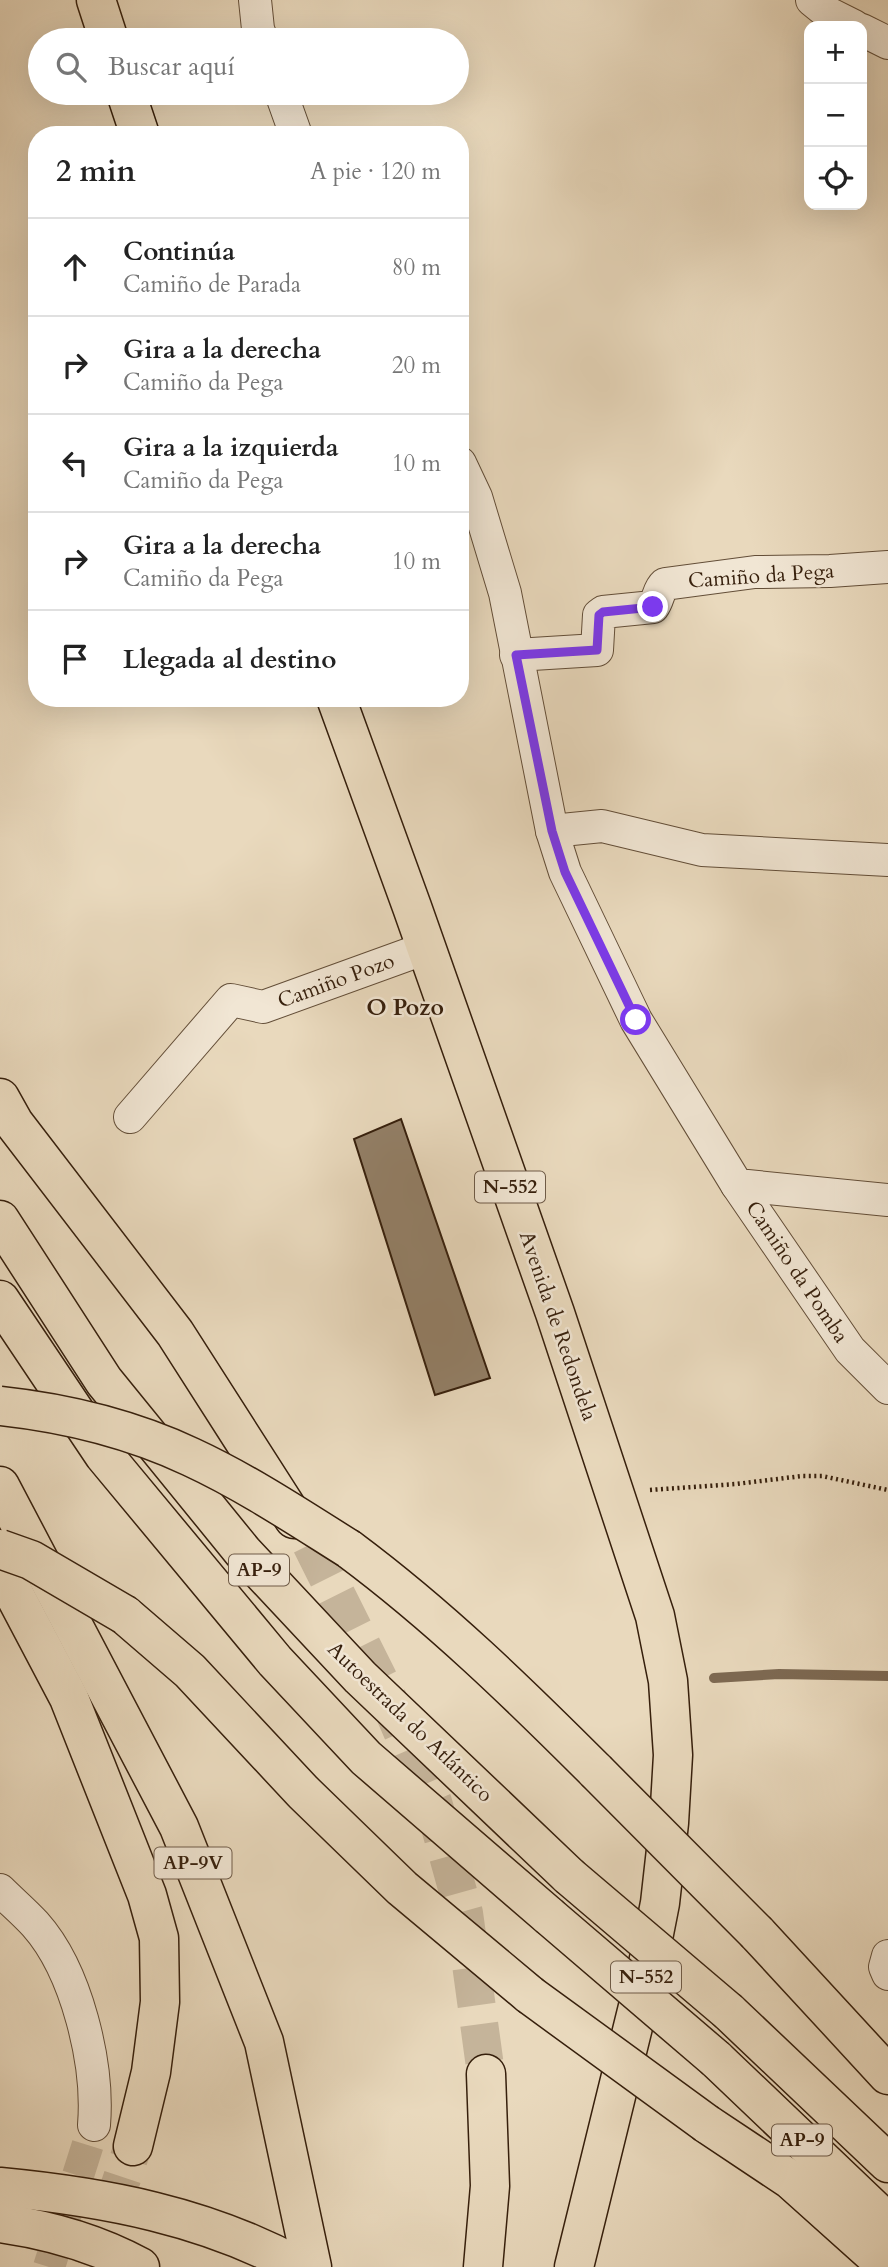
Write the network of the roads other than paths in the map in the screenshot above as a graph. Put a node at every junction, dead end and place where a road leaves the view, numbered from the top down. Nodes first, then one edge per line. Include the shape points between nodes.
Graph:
1 (96, 0) edge
2 (255, 0) edge
3 (812, 0) edge
4 (844, 21) edge
5 (105, 28) edge
6 (258, 28) edge
7 (867, 32) edge
8 (888, 43) edge
9 (130, 105) edge
10 (285, 105) edge
11 (137, 126) edge
12 (293, 126) edge
13 (469, 482) edge
14 (888, 567) edge
15 (516, 655) junction
16 (339, 707) edge
17 (552, 831) junction
18 (888, 860) edge
19 (426, 948) junction
20 (0, 1098) edge
21 (130, 1117) dead end
22 (737, 1185) junction
23 (888, 1200) edge
24 (0, 1220) edge
25 (0, 1300) edge
26 (888, 1388) edge
27 (0, 1406) edge
28 (0, 1486) edge
29 (311, 1544) tunnel mouth
30 (0, 1549) edge
31 (0, 1567) edge
32 (0, 1890) edge
33 (888, 1956) edge
34 (888, 1974) edge
35 (486, 2074) tunnel mouth
36 (888, 2075) edge
37 (94, 2125) tunnel mouth
38 (132, 2147) tunnel mouth
39 (888, 2163) edge
40 (0, 2188) edge
41 (888, 2222) edge
42 (0, 2223) edge
43 (140, 2267) edge
44 (299, 2267) edge
45 (312, 2267) edge
46 (483, 2267) edge
47 (574, 2267) edge
48 (888, 2267) edge

1 - 5 highway
2 - 6 street
3 - 4 street
7 - 8 street
9 - 11 highway
10 - 12 street
13 - 15 street, Camiño da Pomba via 505,593
14 - 15 street, Camiño da Pega via 755,572 665,584 653,607 599,615 597,650
15 - 17 street, Camiño da Pomba
16 - 19 highway, Avenida de Redondela / N-552
17 - 18 street via 601,826 702,850
17 - 22 street, Camiño da Pomba via 565,872 636,1020
19 - 21 street, Camiño Pozo via 263,1007 231,1000
19 - 47 highway, Avenida de Redondela / N-552 via 655,1616 668,1681 673,1755 660,1903
20 - 29 highway via 14,1123 175,1333
22 - 23 street
22 - 26 street, Camiño da Pomba via 850,1350
24 - 39 highway, Autoestrada do Atlántico / AP-9, bridge via 104,1381 243,1552 360,1677 569,1876 730,2012
25 - 41 highway, AP-9, bridge via 104,1455 275,1661 366,1758 716,2059
27 - 36 highway, bridge via 48,1411 190,1456 257,1491 404,1590 507,1682 597,1772 757,1933
28 - 45 highway, AP-9V via 179,1827 260,2029
30 - 48 highway, bridge via 32,1560 125,1615 190,1671 303,1792 402,1888 530,1995 791,2180
31 - 38 highway via 69,1698 147,1895 159,1938 160,2002 151,2072
32 - 37 street via 36,1925 61,1964 91,2053
33 - 34 street
35 - 46 highway via 490,2186
40 - 44 highway via 154,2210 262,2247
42 - 43 highway via 73,2238

